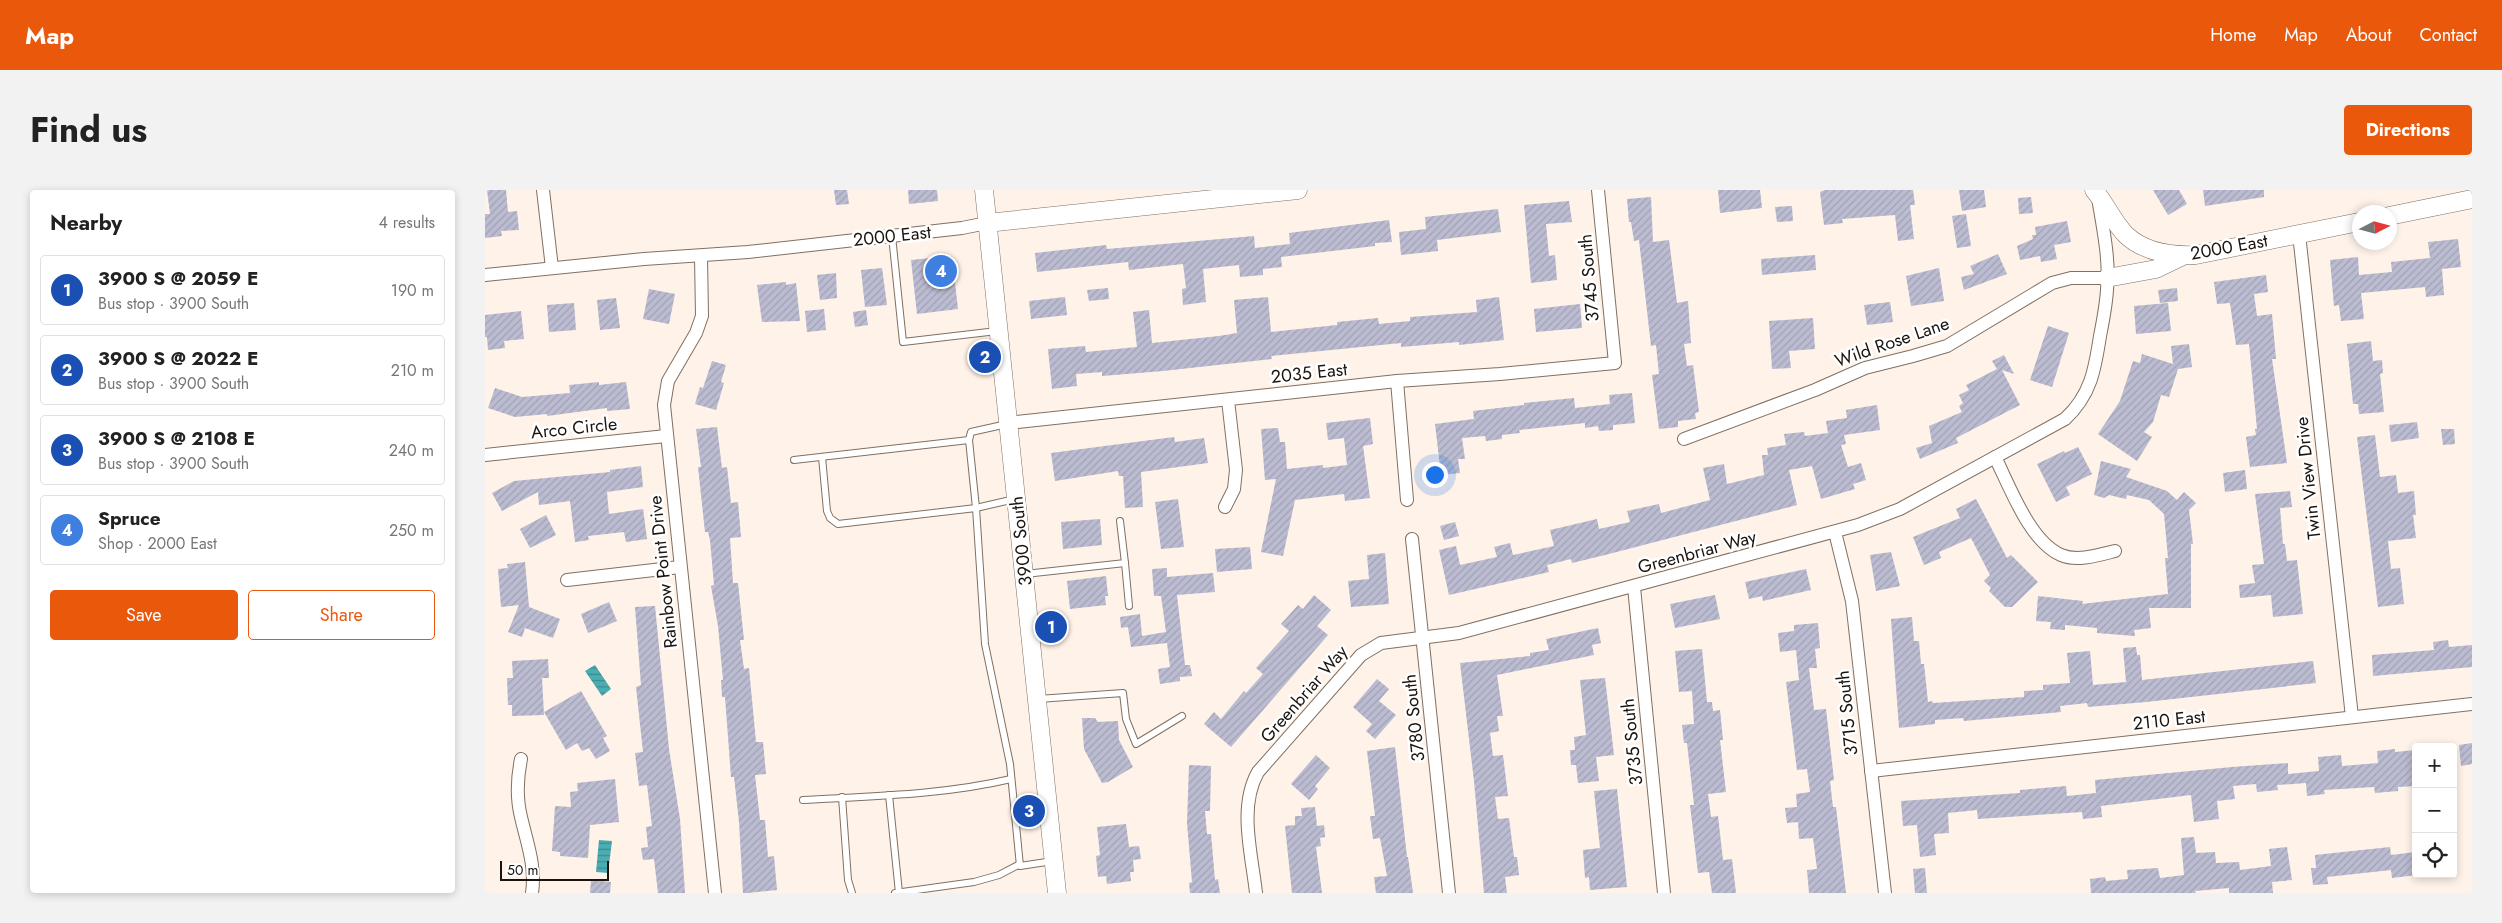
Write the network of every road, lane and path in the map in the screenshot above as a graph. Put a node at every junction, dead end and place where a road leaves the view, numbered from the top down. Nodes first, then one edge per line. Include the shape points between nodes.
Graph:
1 (543, 190) edge
2 (984, 190) edge
3 (1298, 190) edge
4 (1598, 190) edge
5 (2096, 191) edge
6 (2472, 199) edge
7 (2397, 214) edge
8 (987, 223) junction
9 (2352, 223) edge
10 (2299, 234) junction
11 (892, 236) junction
12 (701, 256) junction
13 (2183, 256) junction
14 (552, 268) junction
15 (485, 275) edge
16 (2107, 278) junction
17 (999, 331) junction
18 (1615, 363) joint
19 (1397, 382) junction
20 (1228, 400) junction
21 (1008, 423) junction
22 (666, 436) junction
23 (1684, 439) dead end
24 (969, 440) junction
25 (485, 455) edge
26 (822, 457) junction
27 (1995, 457) junction
28 (794, 460) dead end
29 (1016, 498) junction
30 (1407, 500) dead end
31 (1225, 506) dead end
32 (975, 508) junction
33 (1120, 521) dead end
34 (1835, 532) junction
35 (1412, 539) dead end
36 (2115, 551) dead end
37 (1125, 563) junction
38 (680, 567) junction
39 (1024, 574) junction
40 (567, 580) dead end
41 (1634, 587) junction
42 (1129, 606) dead end
43 (1424, 637) junction
44 (1037, 699) junction
45 (2472, 704) edge
46 (1183, 716) dead end
47 (2352, 717) junction
48 (521, 759) dead end
49 (1871, 771) junction
50 (1011, 780) junction
51 (889, 795) junction
52 (842, 798) junction
53 (803, 800) dead end
54 (1054, 861) junction
55 (1020, 864) junction
56 (532, 893) edge
57 (715, 893) edge
58 (852, 893) edge
59 (897, 893) edge
60 (1057, 893) edge
61 (1256, 893) edge
62 (1449, 893) edge
63 (1664, 893) edge
64 (1885, 893) edge

1 - 14 street
2 - 8 street, 3900 South
3 - 8 street, 2000 East
4 - 18 street, 3745 South
5 - 13 street, 2000 East via 2127,236 2156,251
5 - 16 street, Greenbriar Way
6 - 7 street
8 - 11 street, 2000 East
8 - 17 street, 3900 South
9 - 10 street, 2000 East
10 - 13 street, 2000 East
10 - 47 street, Twin View Drive
11 - 12 street, 2000 East
11 - 17 lane via 903,342
12 - 14 street, 2000 East
12 - 22 street, Rainbow Point Drive via 703,316 668,381
13 - 16 street via 2156,269
14 - 15 street, 2000 East
16 - 23 street, Wild Rose Lane via 2071,278 2052,283 1947,346 1865,368
16 - 27 street, Greenbriar Way via 2096,368 2081,401 2055,425
17 - 21 street, 3900 South
18 - 19 street, 2035 East
19 - 20 street, 2035 East
19 - 30 street
20 - 21 street, 2035 East
20 - 31 street via 1236,470 1234,489
21 - 24 lane via 971,432
21 - 29 street, 3900 South
22 - 25 street, Arco Circle
22 - 38 street, Rainbow Point Drive
24 - 26 lane
24 - 32 lane
26 - 28 lane
26 - 32 lane via 827,511 838,524
27 - 34 street, Greenbriar Way via 1899,509
27 - 36 street via 2043,544 2063,556 2087,557
29 - 32 lane
29 - 39 street, 3900 South
32 - 50 lane via 985,644
33 - 37 lane
34 - 41 street, Greenbriar Way
34 - 49 street, 3715 South via 1853,601
35 - 43 street, 3780 South
37 - 39 lane
37 - 42 lane
38 - 40 street
38 - 57 street, Rainbow Point Drive
39 - 44 street, 3900 South
41 - 43 street, Greenbriar Way via 1459,632
41 - 63 street, 3735 South
43 - 61 street, Greenbriar Way via 1389,641 1367,650 1258,772 1251,786 1248,805
43 - 62 street, 3780 South
44 - 46 lane via 1123,693 1127,719 1136,744
44 - 54 street, 3900 South
45 - 47 street, 2110 East
47 - 49 street, 2110 East
48 - 56 street via 517,789 533,861
49 - 64 street, 3715 South
50 - 51 lane via 975,788
50 - 55 lane
51 - 52 lane
51 - 59 lane
52 - 53 lane
52 - 58 lane via 848,880
54 - 55 lane
54 - 60 street, 3900 South
55 - 59 lane via 999,875 974,882

